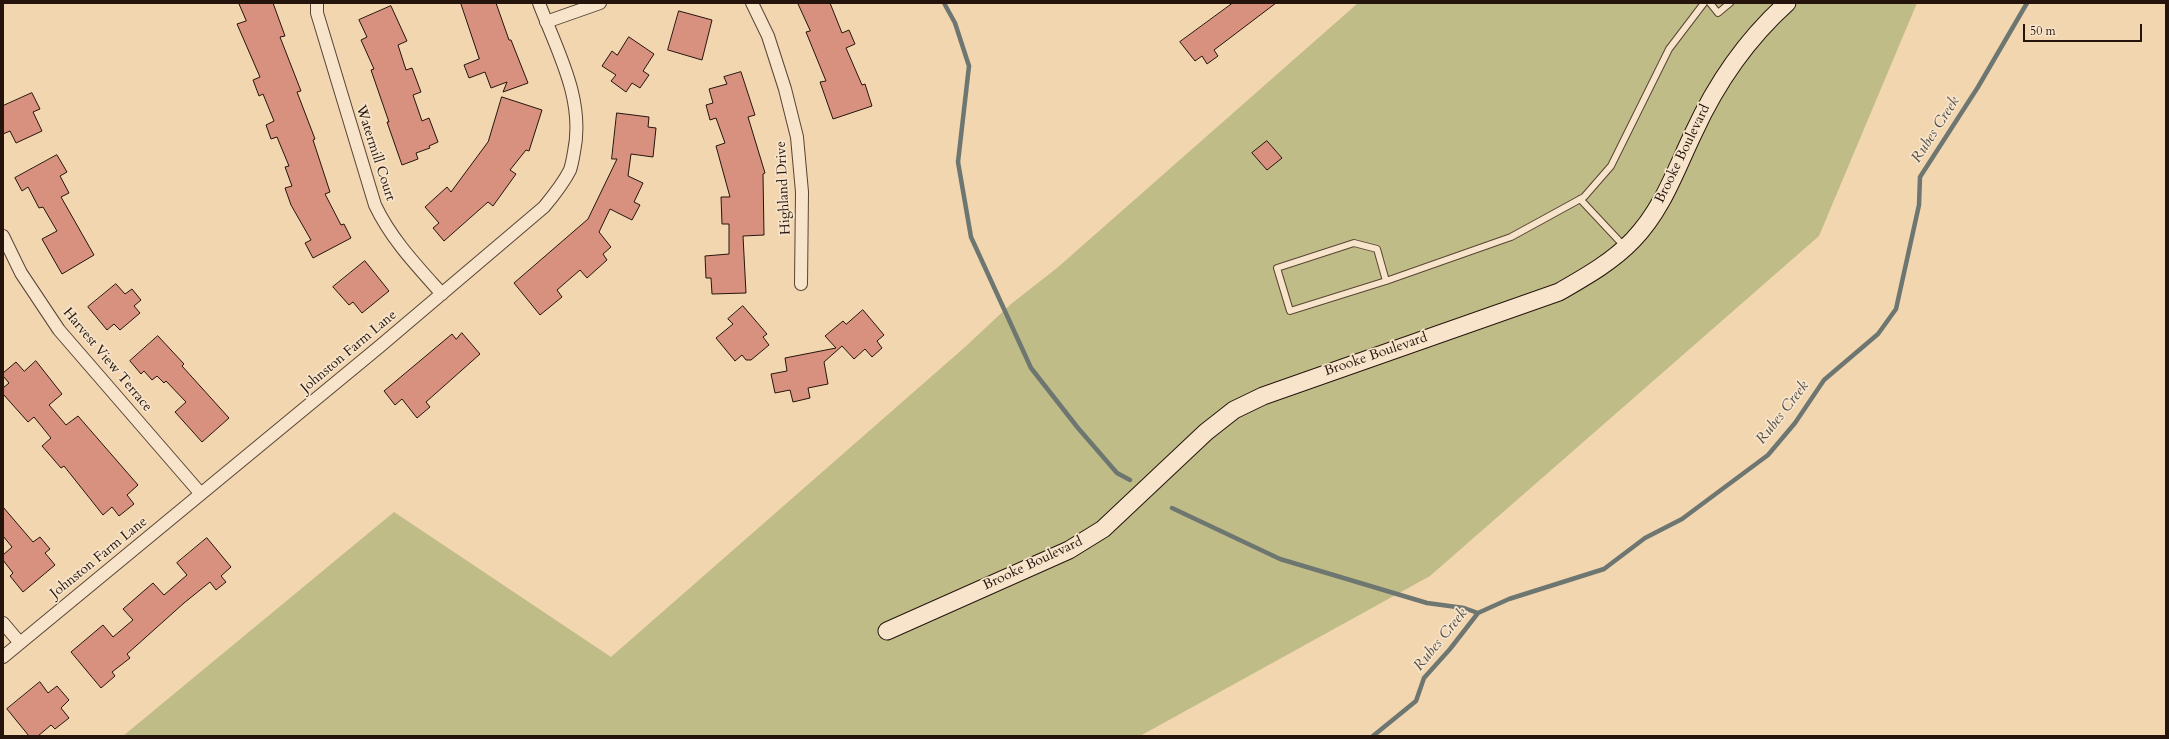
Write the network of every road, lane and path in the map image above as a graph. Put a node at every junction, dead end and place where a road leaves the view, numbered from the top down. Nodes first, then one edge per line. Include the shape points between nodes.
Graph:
1 (317, 3) edge
2 (539, 3) edge
3 (600, 3) edge
4 (752, 3) edge
5 (1704, 3) edge
6 (1710, 3) edge
7 (1730, 3) edge
8 (1787, 3) edge
9 (546, 22) junction
10 (1580, 200) junction
11 (3, 236) edge
12 (1625, 247) junction
13 (1386, 281) junction
14 (801, 284) dead end
15 (442, 294) junction
16 (201, 494) junction
17 (3, 623) edge
18 (886, 631) dead end
19 (20, 643) junction
20 (3, 657) edge

1 - 15 street, Watermill Court via 317,13 375,205 398,244
2 - 9 street, Johnston Farm Lane
3 - 9 street
4 - 14 street, Highland Drive via 768,36 797,136 802,192
5 - 10 lane via 1669,49 1611,166
6 - 7 lane via 1718,13
8 - 12 street, Brooke Boulevard via 1732,62 1694,132 1673,183 1634,240
9 - 15 street, Johnston Farm Lane via 573,92 576,142 570,168 558,190 544,207
10 - 12 lane
10 - 13 lane via 1510,237
11 - 16 street, Harvest View Terrace via 21,273 59,330
12 - 18 street, Brooke Boulevard via 1600,268 1559,292 1296,383 1234,410 1179,456 1103,529 1069,550
13 - 13 lane via 1377,249 1354,243 1277,268 1290,311
15 - 16 street, Johnston Farm Lane
16 - 19 street, Johnston Farm Lane
17 - 19 street
19 - 20 street, Johnston Farm Lane

